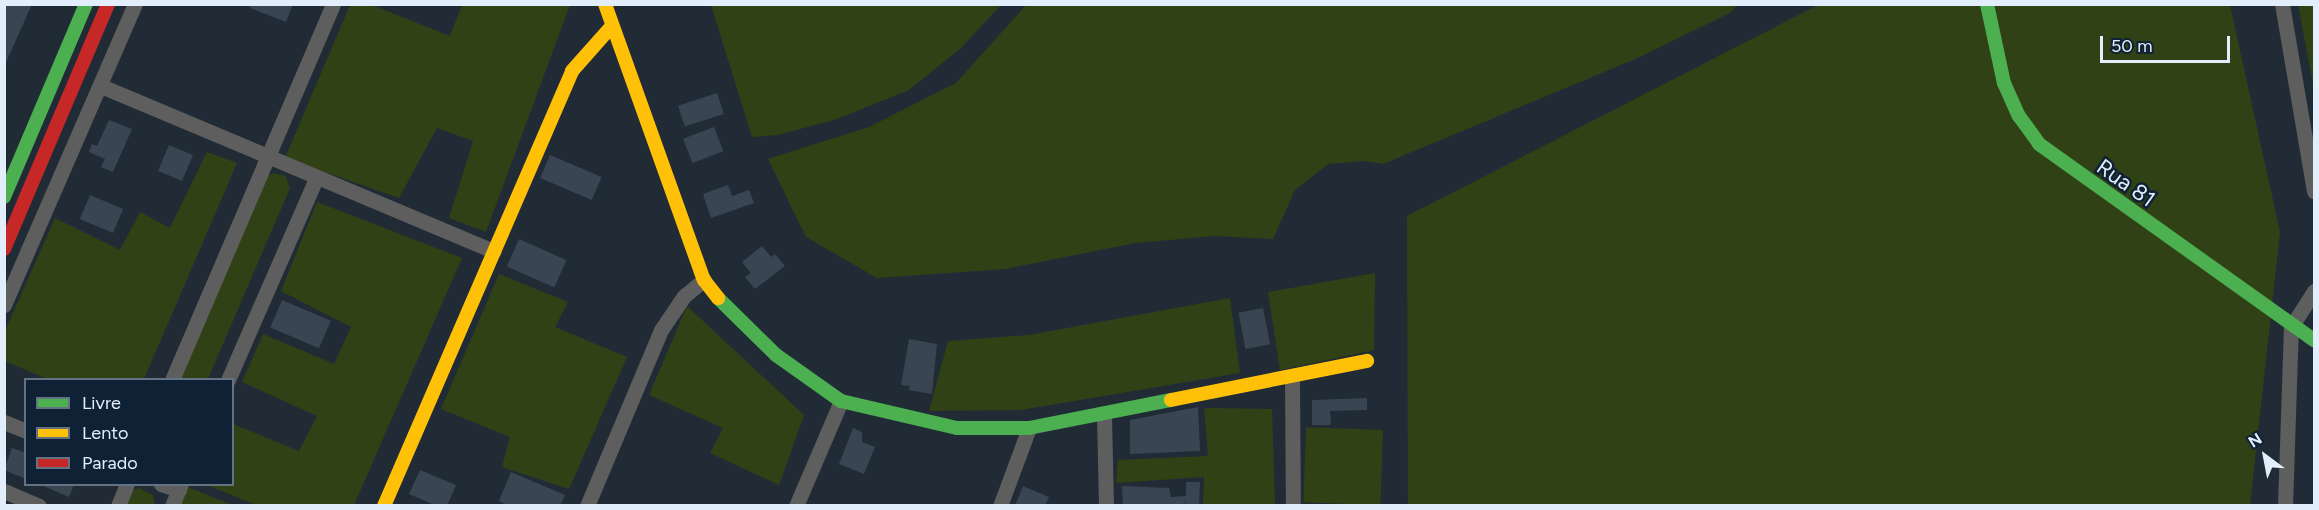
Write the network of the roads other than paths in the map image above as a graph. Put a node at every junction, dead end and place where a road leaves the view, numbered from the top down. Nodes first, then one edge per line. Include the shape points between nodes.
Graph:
1 (86, 4) edge
2 (108, 4) edge
3 (135, 4) edge
4 (333, 4) edge
5 (605, 4) edge
6 (1987, 4) edge
7 (2282, 4) edge
8 (612, 26) junction
9 (101, 86) junction
10 (268, 158) junction
11 (316, 179) junction
12 (2314, 191) edge
13 (4, 197) edge
14 (4, 249) edge
15 (494, 251) junction
16 (704, 280) junction
17 (2314, 291) edge
18 (4, 305) edge
19 (2290, 327) junction
20 (2314, 340) edge
21 (1367, 361) dead end
22 (173, 378) edge
23 (229, 378) edge
24 (1292, 378) junction
25 (841, 401) junction
26 (1104, 416) junction
27 (4, 422) edge
28 (1029, 428) junction
29 (24, 429) edge
30 (126, 486) edge
31 (180, 488) edge
32 (4, 491) edge
33 (39, 506) edge
34 (118, 506) edge
35 (172, 506) edge
36 (384, 506) edge
37 (587, 506) edge
38 (796, 506) edge
39 (1000, 506) edge
40 (1106, 506) edge
41 (1293, 506) edge
42 (2285, 506) edge

1 - 13 street
2 - 14 street
3 - 9 street
4 - 10 street
5 - 8 street
6 - 19 street, Rua 81 via 2004,83 2038,144
7 - 12 street
8 - 15 street via 572,71
8 - 16 street
9 - 10 street
9 - 18 street
10 - 11 street
10 - 22 street
11 - 15 street
11 - 23 street
15 - 36 street
16 - 25 street via 730,313 776,355
16 - 37 street via 684,296 661,330
17 - 19 street
19 - 20 street, Rua 81
19 - 42 street
21 - 24 street
24 - 26 street
24 - 41 street
25 - 28 street via 957,428
25 - 38 street
26 - 28 street
26 - 40 street
27 - 29 street
28 - 39 street
30 - 34 street
31 - 35 street
32 - 33 street

